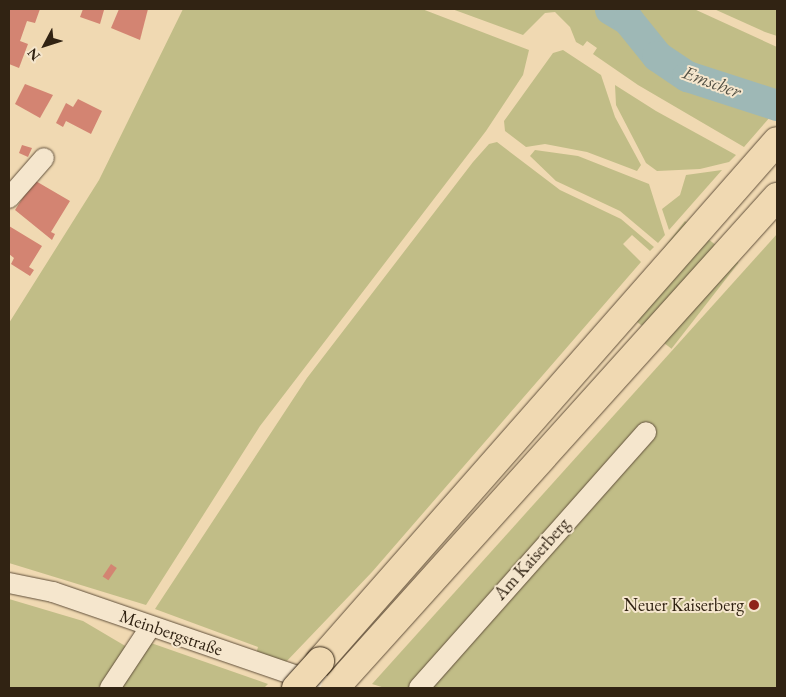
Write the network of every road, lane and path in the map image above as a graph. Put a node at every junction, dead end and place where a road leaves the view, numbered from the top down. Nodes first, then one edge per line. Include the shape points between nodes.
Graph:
1 (777, 141) edge
2 (44, 158) dead end
3 (777, 197) edge
4 (9, 198) edge
5 (646, 432) dead end
6 (9, 583) edge
7 (151, 626) junction
8 (339, 683) edge
9 (110, 688) edge
10 (296, 688) edge
11 (420, 688) edge

1 - 10 highway, bridge via 600,340 548,406
2 - 4 street
3 - 8 highway
5 - 11 street, Am Kaiserberg
6 - 7 street, Meinbergstraße via 52,592
7 - 8 street, Meinbergstraße
7 - 9 street

